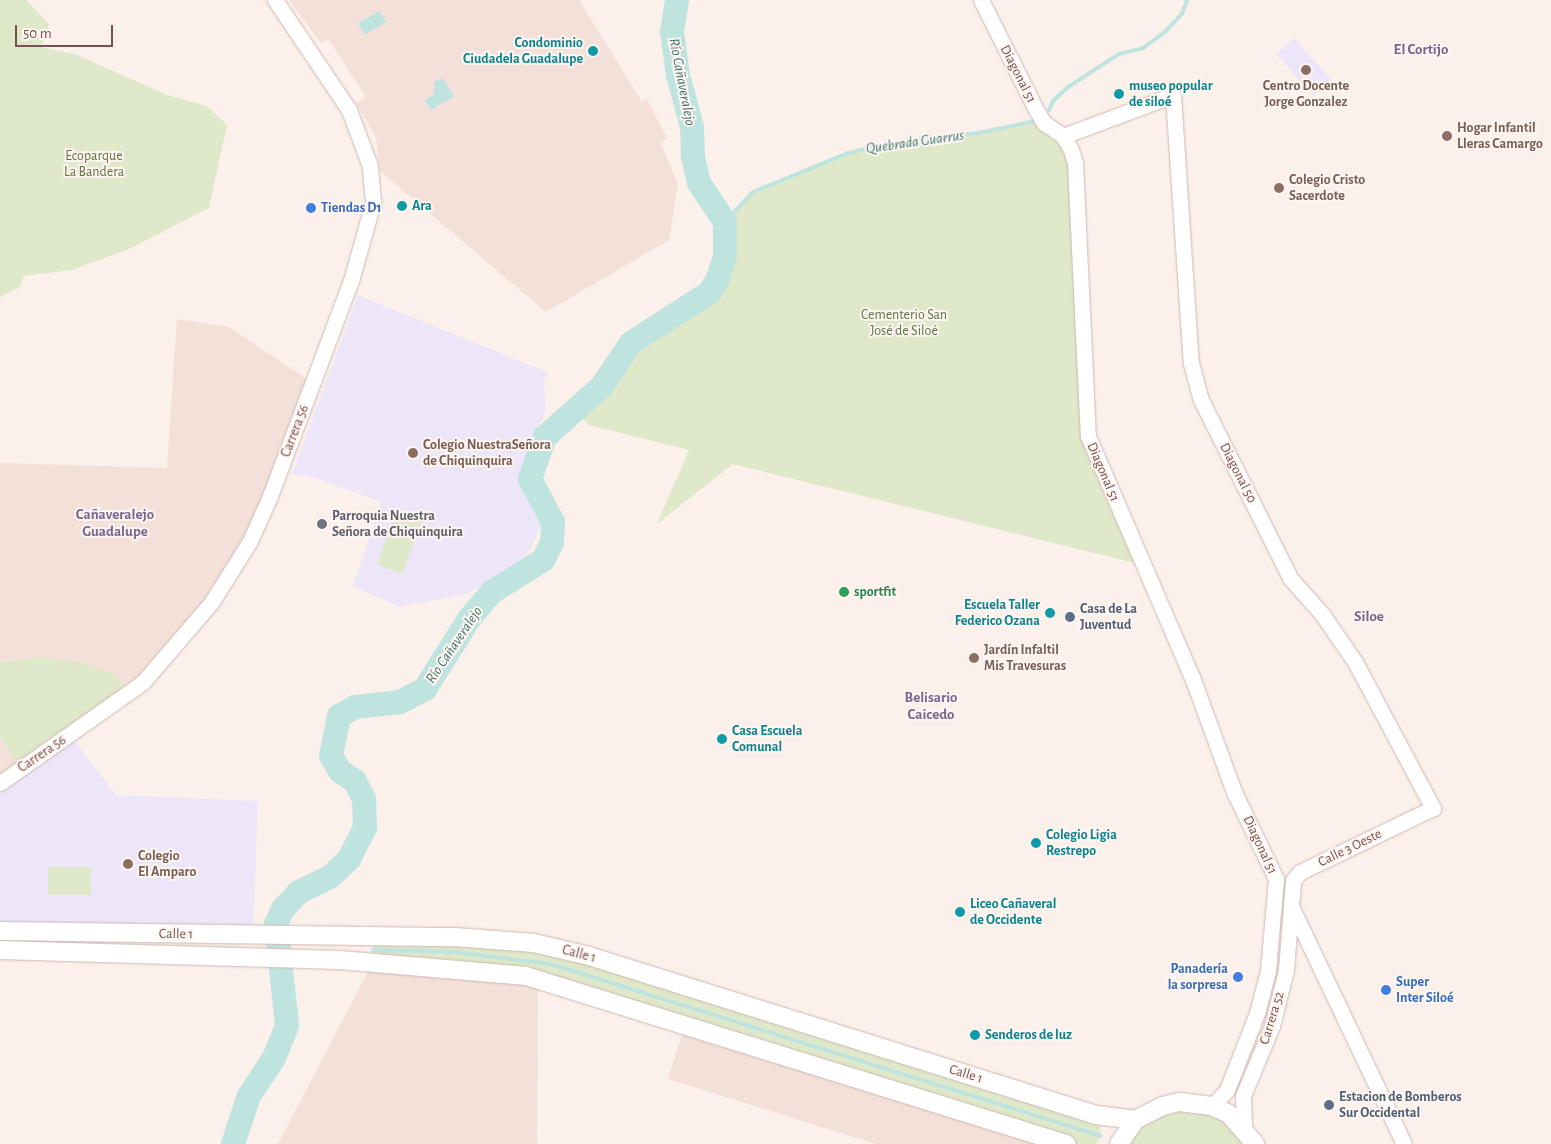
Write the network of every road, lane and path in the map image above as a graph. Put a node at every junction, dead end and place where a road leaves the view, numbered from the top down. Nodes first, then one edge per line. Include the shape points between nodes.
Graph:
1 (275, 0) edge
2 (981, 0) edge
3 (1063, 136) junction
4 (0, 783) edge
5 (1433, 808) joint
6 (1290, 905) junction
7 (1275, 909) joint
8 (0, 931) edge
9 (341, 937) junction
10 (0, 950) edge
11 (340, 960) junction
12 (1239, 1059) junction
13 (1255, 1067) junction
14 (1212, 1106) junction
15 (1135, 1120) junction
16 (1244, 1127) junction
17 (1025, 1132) junction
18 (1050, 1144) edge
19 (1066, 1144) edge
20 (1118, 1144) edge
21 (1255, 1144) edge
22 (1404, 1144) edge

1 - 4 street, Carrera 56 via 349,110 370,166 372,202 351,281 270,496 250,541 211,604 143,682
2 - 3 street, Diagonal 51 via 1044,123
3 - 5 street, Diagonal 50 via 1173,95 1191,363 1201,400 1290,578 1322,614 1355,662
3 - 7 street, Diagonal 51 via 1075,163 1088,436 1192,677 1234,792 1276,879
5 - 6 street, Calle 3 Oeste via 1300,872 1293,881
6 - 13 street, Carrera 52 via 1286,970 1272,1026
6 - 22 street
7 - 12 street, Carrera 52 via 1268,971 1257,1013
8 - 9 main road, Calle 1
9 - 11 main road
9 - 15 main road, Calle 1 via 454,937 534,942 598,959 1096,1115
10 - 11 main road, Calle 1
11 - 17 main road, Calle 1 via 533,977
12 - 13 street
12 - 14 street, Carrera 52 via 1226,1090
13 - 16 street, Carrera 52 via 1243,1096
14 - 15 main road via 1179,1102
14 - 16 main road
15 - 20 main road
16 - 21 main road
17 - 18 main road
17 - 19 main road, Calle 1

